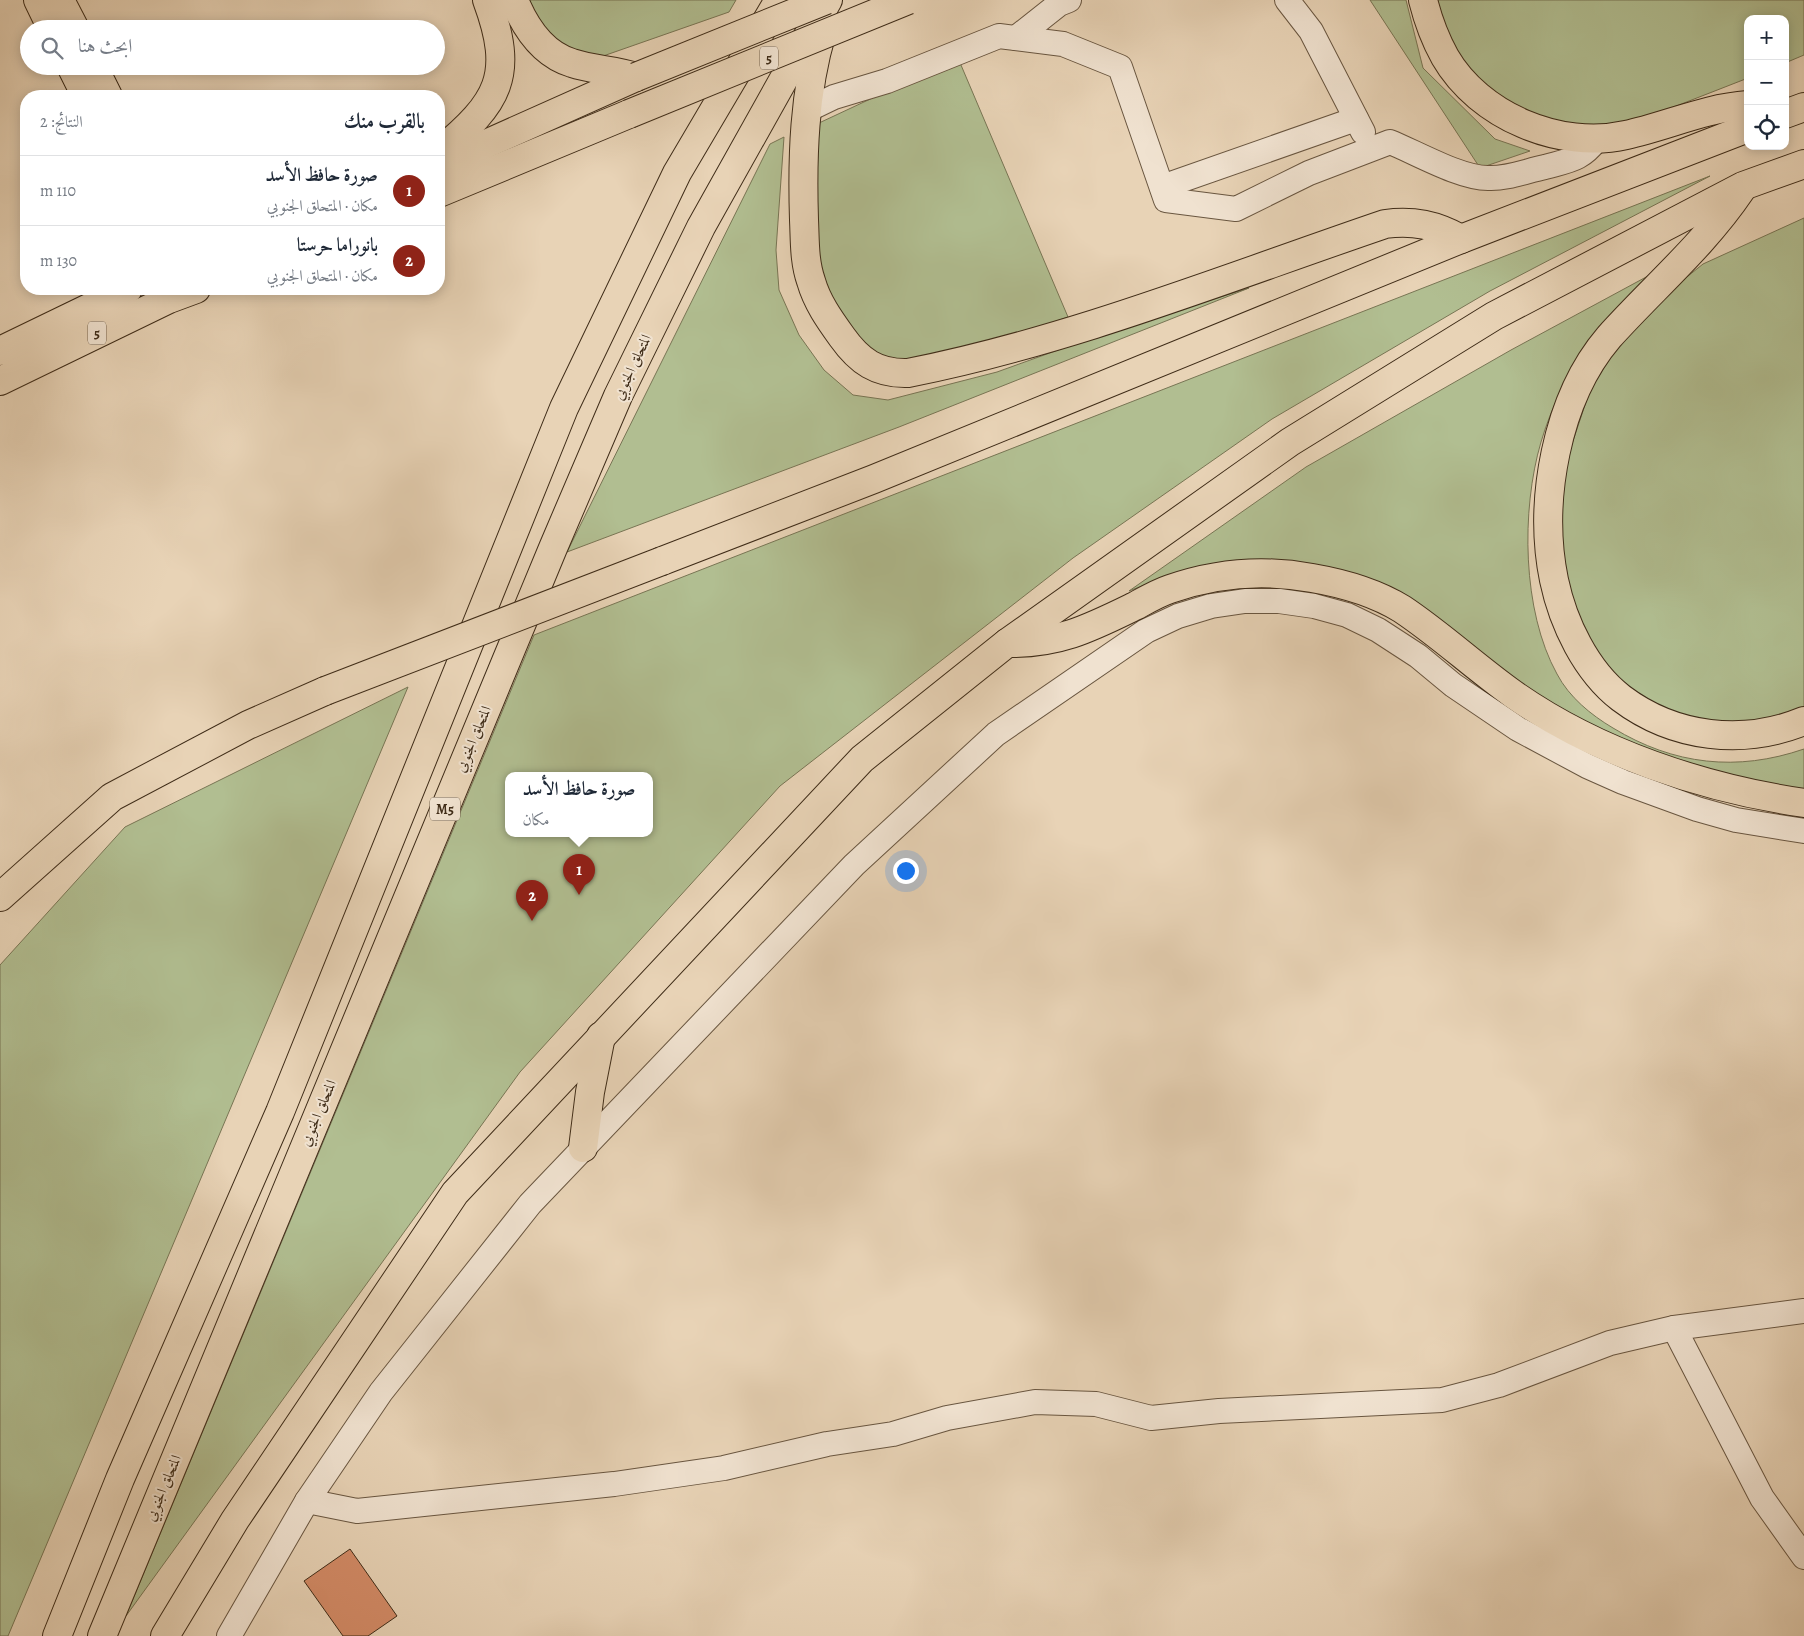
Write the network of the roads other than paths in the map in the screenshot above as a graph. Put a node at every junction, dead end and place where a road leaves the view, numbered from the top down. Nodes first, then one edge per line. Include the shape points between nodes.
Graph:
1 (38, 0) edge
2 (60, 0) edge
3 (487, 0) edge
4 (514, 0) edge
5 (779, 0) edge
6 (829, 0) edge
7 (908, 0) edge
8 (1069, 0) edge
9 (1287, 0) edge
10 (1424, 0) edge
11 (48, 20) edge
12 (70, 20) edge
13 (1016, 38) junction
14 (76, 75) edge
15 (98, 75) edge
16 (636, 77) junction
17 (83, 90) edge
18 (105, 90) edge
19 (1789, 104) edge
20 (1744, 106) edge
21 (1804, 106) edge
22 (807, 110) junction
23 (1789, 112) edge
24 (1356, 119) junction
25 (1744, 130) edge
26 (1597, 138) junction
27 (445, 146) edge
28 (1372, 149) junction
29 (486, 159) junction
30 (445, 164) edge
31 (1804, 164) edge
32 (1743, 186) junction
33 (1162, 188) junction
34 (445, 189) edge
35 (1461, 239) junction
36 (118, 295) edge
37 (172, 295) edge
38 (6, 362) edge
39 (1008, 643) junction
40 (1804, 721) edge
41 (1804, 803) edge
42 (1804, 831) edge
43 (0, 898) edge
44 (601, 1036) junction
45 (583, 1148) junction
46 (1804, 1311) edge
47 (1674, 1328) junction
48 (307, 1500) junction
49 (1804, 1557) edge
50 (57, 1636) edge
51 (102, 1636) edge
52 (165, 1636) edge
53 (229, 1636) edge

1 - 11 main road
2 - 12 main road
3 - 27 main road via 501,48 499,76 488,103
4 - 16 main road via 529,30 554,55 570,63
5 - 50 main road via 677,173 564,408 280,1112 120,1478
6 - 16 main road, 5, bridge
6 - 22 main road via 812,65
6 - 51 main road, المتحلق الجنوبي / M5 via 701,227 618,396
7 - 29 main road, 5, bridge via 629,114
8 - 13 street via 1059,4
9 - 24 street via 1311,31
10 - 26 main road via 1432,30 1446,58 1464,83 1487,104 1514,120 1543,131 1569,137
13 - 22 street via 999,36
13 - 33 street via 1063,44 1120,67
14 - 17 main road
15 - 18 main road
16 - 29 main road, 5
19 - 21 main road
20 - 26 main road via 1708,111 1625,136
21 - 23 main road
22 - 35 main road via 803,185 806,260 810,278 824,312 850,348 866,363 896,374 918,371 1086,325 1385,224 1424,224
24 - 28 street
24 - 33 street
25 - 35 main road
26 - 28 street via 1587,152 1575,159 1505,177 1488,178 1470,176 1390,142
28 - 33 street via 1309,173 1236,209 1166,200
29 - 30 main road, 5
29 - 34 main road, 5
31 - 32 main road
32 - 39 main road via 1494,316 1290,442
32 - 40 main road via 1714,226 1608,339 1590,366 1566,417 1555,456 1547,523 1550,559 1563,611 1586,659 1608,688 1633,707 1668,724 1722,736 1753,735
35 - 43 main road, bridge via 874,479 325,691 248,725 112,797
36 - 38 main road, 5
37 - 38 main road, 5
39 - 41 main road via 1066,637 1169,589 1206,579 1249,572 1312,578 1350,588 1400,608 1513,694 1623,754 1702,780
39 - 44 main road via 862,759
42 - 45 street via 1736,820 1697,809 1587,766 1518,729 1453,685 1418,656 1378,630 1347,615 1279,601 1211,606 1178,616 1146,631 996,734 854,865
44 - 45 main road
44 - 52 main road via 454,1193 235,1520
45 - 48 street via 530,1204 387,1385
46 - 47 street
47 - 48 street via 1610,1343 1499,1385 1442,1400 1219,1411 1151,1418 1096,1404 1035,1402 947,1418 893,1434 827,1444 724,1468 623,1482 357,1511
47 - 49 street via 1762,1498
48 - 53 street

